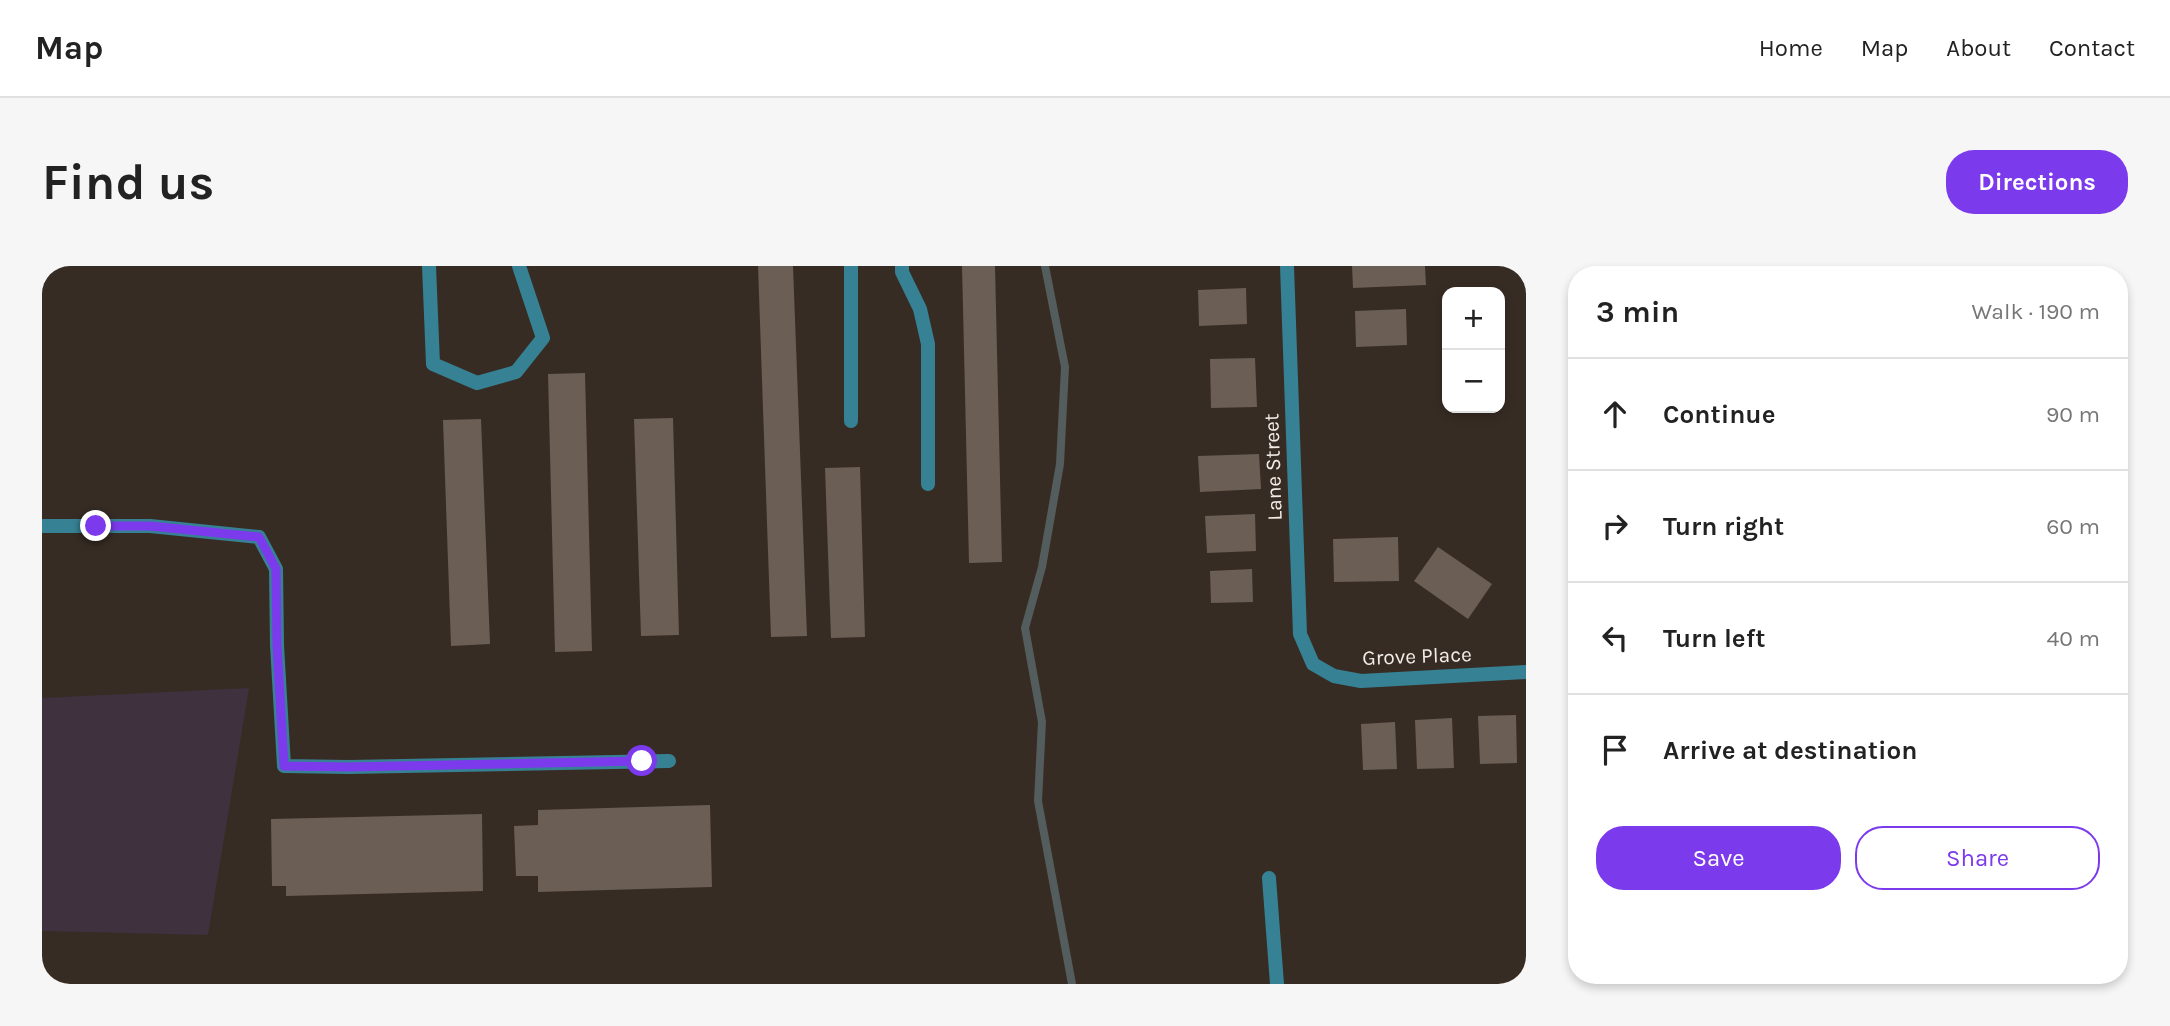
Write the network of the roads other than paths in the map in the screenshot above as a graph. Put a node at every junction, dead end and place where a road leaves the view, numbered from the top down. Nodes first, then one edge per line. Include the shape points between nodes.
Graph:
1 (429, 266) edge
2 (519, 266) edge
3 (851, 266) edge
4 (902, 266) edge
5 (1287, 266) edge
6 (851, 421) dead end
7 (928, 484) dead end
8 (42, 526) edge
9 (1313, 664) joint
10 (1526, 671) edge
11 (669, 761) dead end
12 (1269, 877) dead end
13 (1277, 984) edge

1 - 2 street via 433,364 477,383 516,372 543,338
3 - 6 street
4 - 7 street via 925,322 928,344
5 - 9 street, Lane Street via 1300,634
8 - 11 street via 150,526 259,537 276,569 284,766
9 - 10 street, Grove Place via 1334,676 1361,681
12 - 13 street

